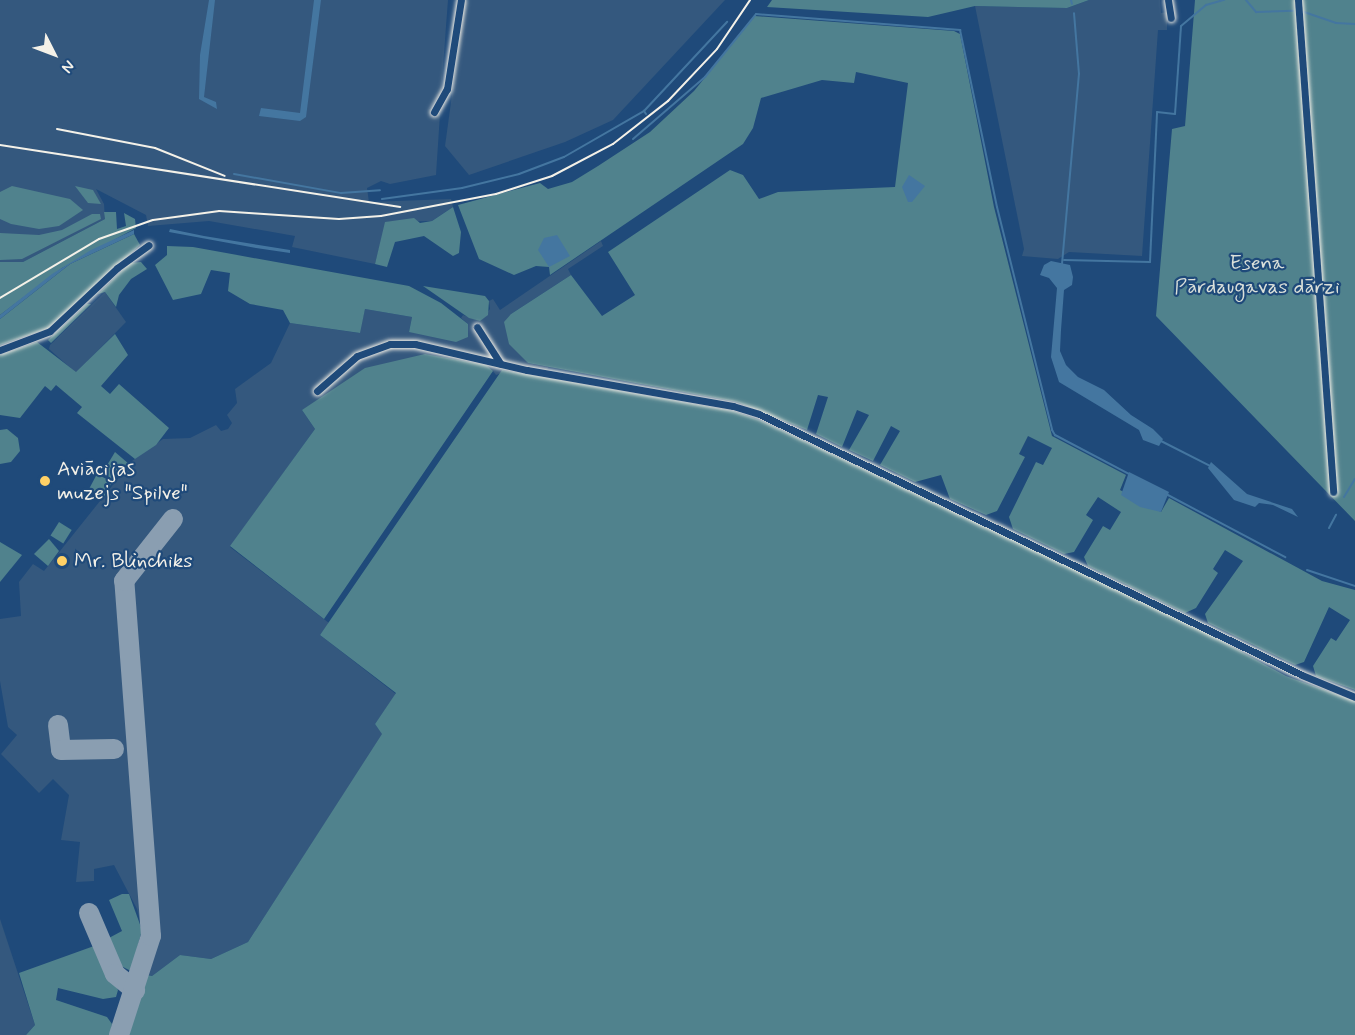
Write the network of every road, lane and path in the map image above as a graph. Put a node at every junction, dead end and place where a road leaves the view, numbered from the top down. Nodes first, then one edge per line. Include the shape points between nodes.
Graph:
1 (461, 0) edge
2 (1168, 0) edge
3 (1298, 0) edge
4 (1171, 18) dead end
5 (434, 112) dead end
6 (149, 245) dead end
7 (477, 327) dead end
8 (0, 350) edge
9 (500, 363) junction
10 (316, 391) dead end
11 (1333, 492) dead end
12 (1355, 697) edge

1 - 5 street via 447,89
2 - 4 street
3 - 11 street
6 - 8 street via 117,268 50,332
7 - 9 street
9 - 10 street via 416,344 390,344 357,356
9 - 12 street via 759,414

